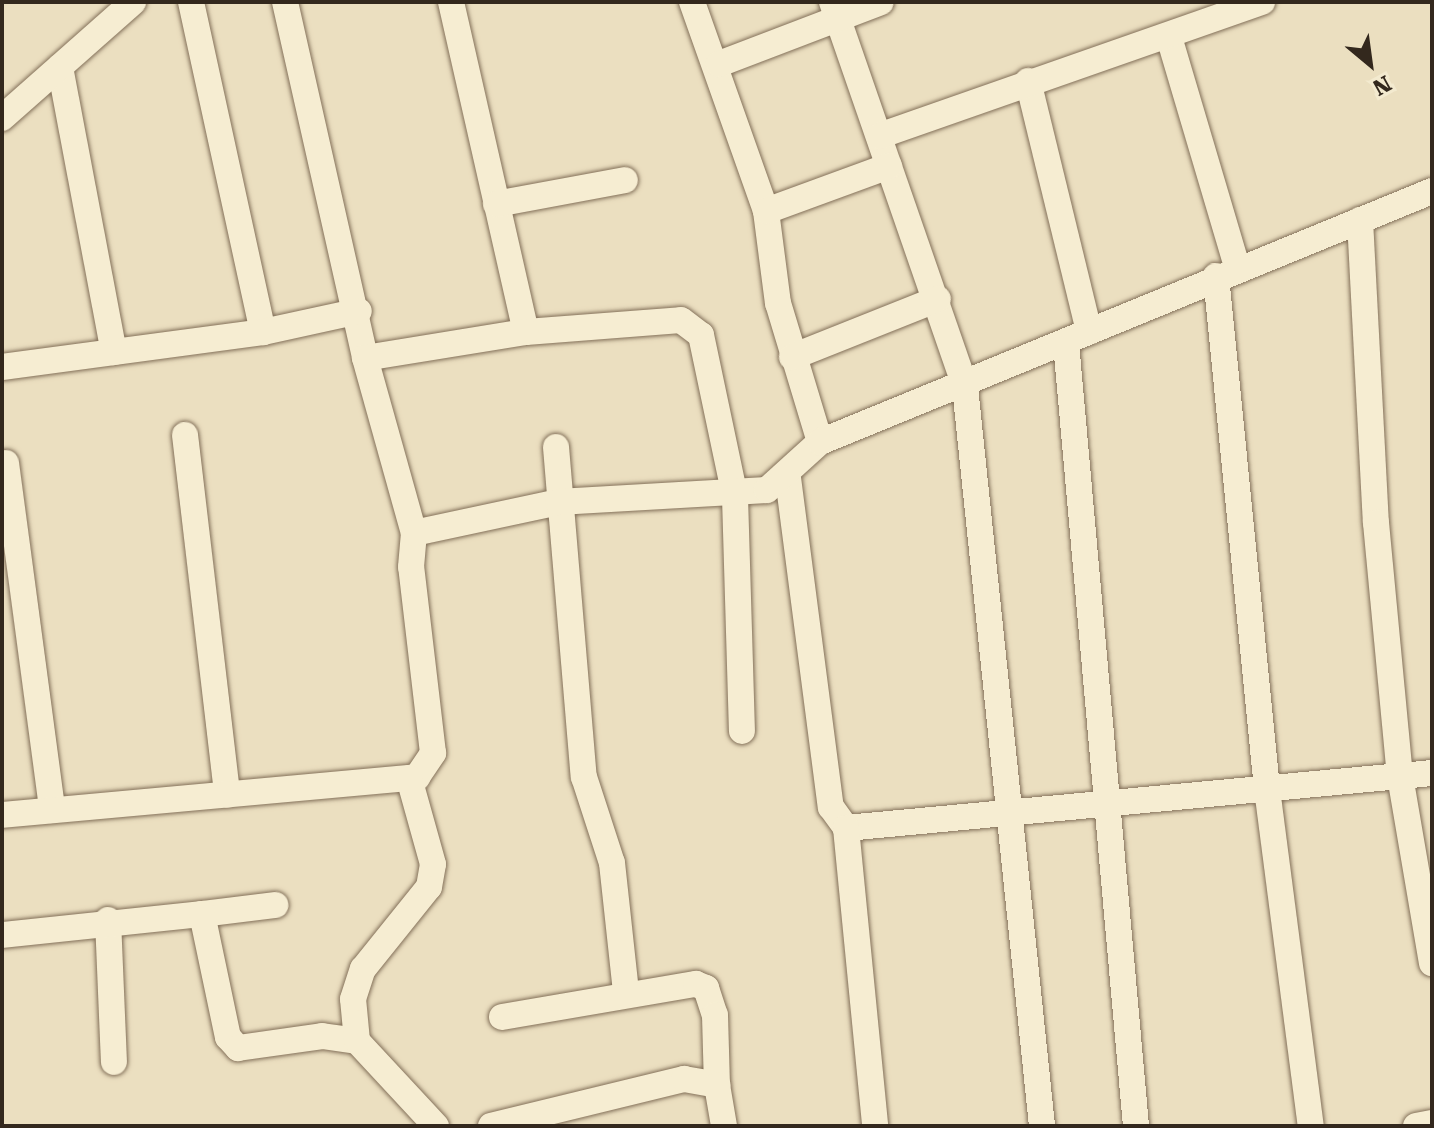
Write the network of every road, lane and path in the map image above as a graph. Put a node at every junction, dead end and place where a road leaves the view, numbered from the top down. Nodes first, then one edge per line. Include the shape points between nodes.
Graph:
1 (133, 2) edge
2 (191, 2) edge
3 (285, 2) edge
4 (451, 2) edge
5 (692, 2) edge
6 (881, 2) edge
7 (1262, 2) edge
8 (834, 10) edge
9 (1169, 37) junction
10 (719, 64) junction
11 (60, 67) junction
12 (1028, 81) junction
13 (2, 118) edge
14 (879, 136) junction
15 (889, 166) junction
16 (625, 180) dead end
17 (1432, 191) edge
18 (496, 204) junction
19 (766, 211) junction
20 (1360, 220) junction
21 (1226, 271) junction
22 (938, 299) junction
23 (359, 311) junction
24 (263, 332) junction
25 (526, 332) junction
26 (1078, 338) junction
27 (114, 352) junction
28 (792, 357) junction
29 (365, 358) junction
30 (2, 367) edge
31 (965, 387) junction
32 (185, 435) dead end
33 (820, 442) junction
34 (556, 447) dead end
35 (6, 463) dead end
36 (788, 478) junction
37 (735, 497) junction
38 (558, 502) junction
39 (414, 533) junction
40 (742, 731) dead end
41 (1432, 773) edge
42 (1400, 776) junction
43 (409, 778) junction
44 (1267, 789) junction
45 (227, 795) junction
46 (1108, 807) junction
47 (52, 810) junction
48 (2, 815) edge
49 (1004, 815) junction
50 (846, 828) junction
51 (275, 905) dead end
52 (202, 914) junction
53 (108, 920) junction
54 (2, 935) edge
55 (1432, 963) edge
56 (626, 991) junction
57 (502, 1017) dead end
58 (357, 1041) junction
59 (114, 1062) dead end
60 (717, 1085) junction
61 (1432, 1123) edge
62 (436, 1126) edge
63 (491, 1126) edge
64 (724, 1126) edge
65 (875, 1126) edge
66 (1042, 1126) edge
67 (1136, 1126) edge
68 (1311, 1126) edge
69 (1416, 1126) edge

1 - 11 street
2 - 24 street
3 - 23 street
4 - 18 street
5 - 10 street
6 - 8 street
7 - 9 street
8 - 10 street
8 - 14 street
9 - 12 street
9 - 21 street
10 - 19 street
11 - 13 street
11 - 27 street
12 - 14 street
12 - 26 street
14 - 15 street
15 - 19 street
15 - 22 street
16 - 18 street
17 - 20 street
18 - 25 street
19 - 28 street
20 - 21 street
20 - 42 street via 1376,523
21 - 26 street
21 - 44 street
22 - 28 street
22 - 31 street
23 - 24 street
23 - 29 street
24 - 27 street
25 - 29 street
25 - 37 street via 693,324
26 - 31 street
26 - 46 street
27 - 30 street
28 - 33 street
29 - 39 street
31 - 33 street
31 - 49 street
32 - 45 street
33 - 36 street
34 - 38 street
35 - 47 street
36 - 37 street
36 - 50 street via 831,807
37 - 38 street
37 - 40 street
38 - 39 street
38 - 56 street via 584,777 612,863
39 - 43 street via 411,567 433,753 429,768
41 - 42 street
42 - 44 street
42 - 55 street
43 - 45 street
43 - 58 street via 433,864 429,887 363,969 353,999
44 - 46 street
44 - 68 street
45 - 47 street
46 - 49 street
46 - 67 street
47 - 48 street
49 - 50 street
49 - 66 street
50 - 65 street
51 - 52 street
52 - 53 street
52 - 58 street via 228,1037 238,1048 265,1050 322,1036
53 - 54 street
53 - 59 street
56 - 57 street
56 - 60 street via 681,983 706,988 715,1015
58 - 62 street
60 - 63 street via 684,1079
60 - 64 street
61 - 69 street

